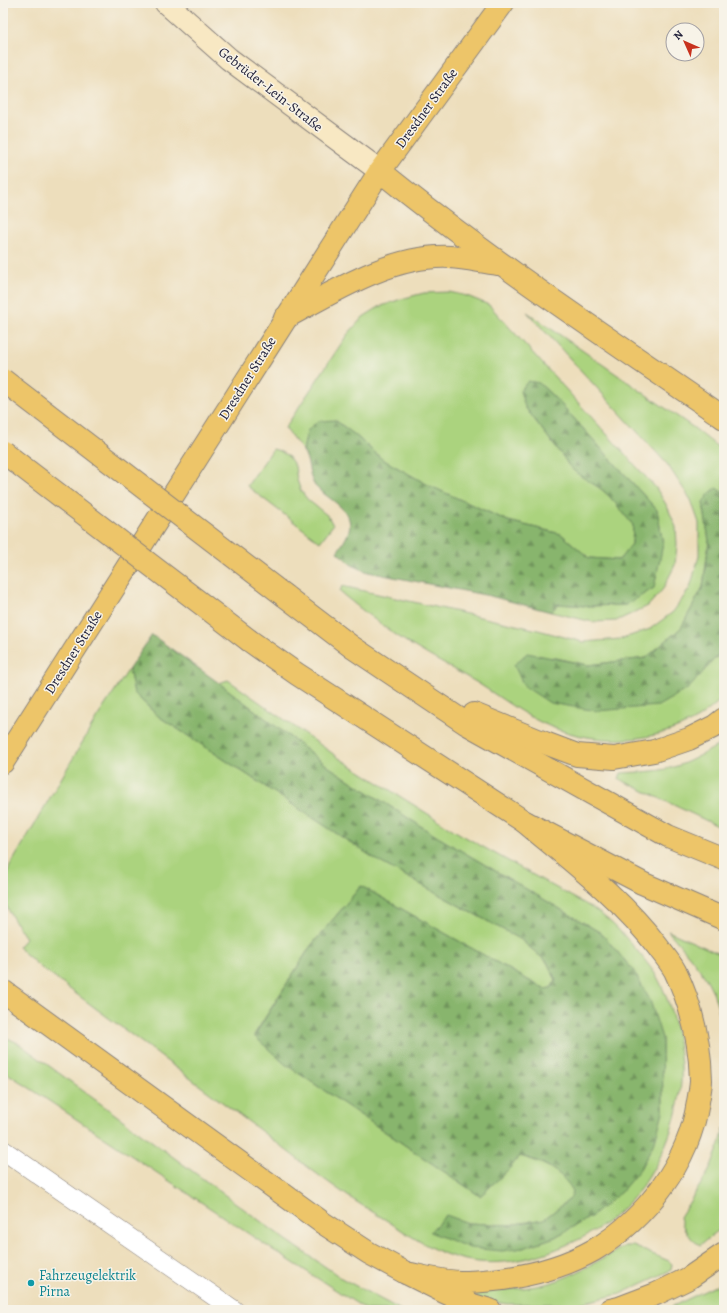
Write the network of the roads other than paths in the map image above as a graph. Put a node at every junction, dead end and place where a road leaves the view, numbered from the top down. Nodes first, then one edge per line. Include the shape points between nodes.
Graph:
1 (166, 3) edge
2 (503, 3) edge
3 (380, 171) junction
4 (502, 265) junction
5 (285, 318) junction
6 (3, 380) edge
7 (724, 418) edge
8 (3, 452) edge
9 (395, 677) junction
10 (724, 719) edge
11 (3, 762) edge
12 (525, 822) junction
13 (724, 859) edge
14 (724, 919) edge
15 (3, 991) edge
16 (13, 1007) edge
17 (3, 1150) edge
18 (724, 1254) edge
19 (406, 1273) junction
20 (234, 1310) edge
21 (490, 1310) edge
22 (610, 1310) edge

1 - 3 street, Gebrüder-Lein-Straße via 229,59
2 - 3 main road, Dresdner Straße
3 - 4 main road via 428,211
3 - 5 main road, Dresdner Straße
4 - 5 main road via 449,257 394,265 358,279
4 - 7 main road
5 - 11 main road, Dresdner Straße
6 - 9 main road, bridge via 352,647
8 - 12 main road, bridge via 250,641
9 - 10 main road via 465,710 577,755 614,758 654,752 689,739
9 - 13 main road via 467,724 668,836
12 - 14 main road via 642,882
12 - 19 main road via 621,905 674,968 688,1003 697,1041 701,1082 696,1113 687,1142 658,1193 638,1216 593,1250 546,1270 516,1277 452,1281
15 - 16 main road
16 - 19 main road via 323,1223 369,1254
17 - 20 lane
18 - 22 main road via 689,1278 656,1294
19 - 21 main road via 458,1299

